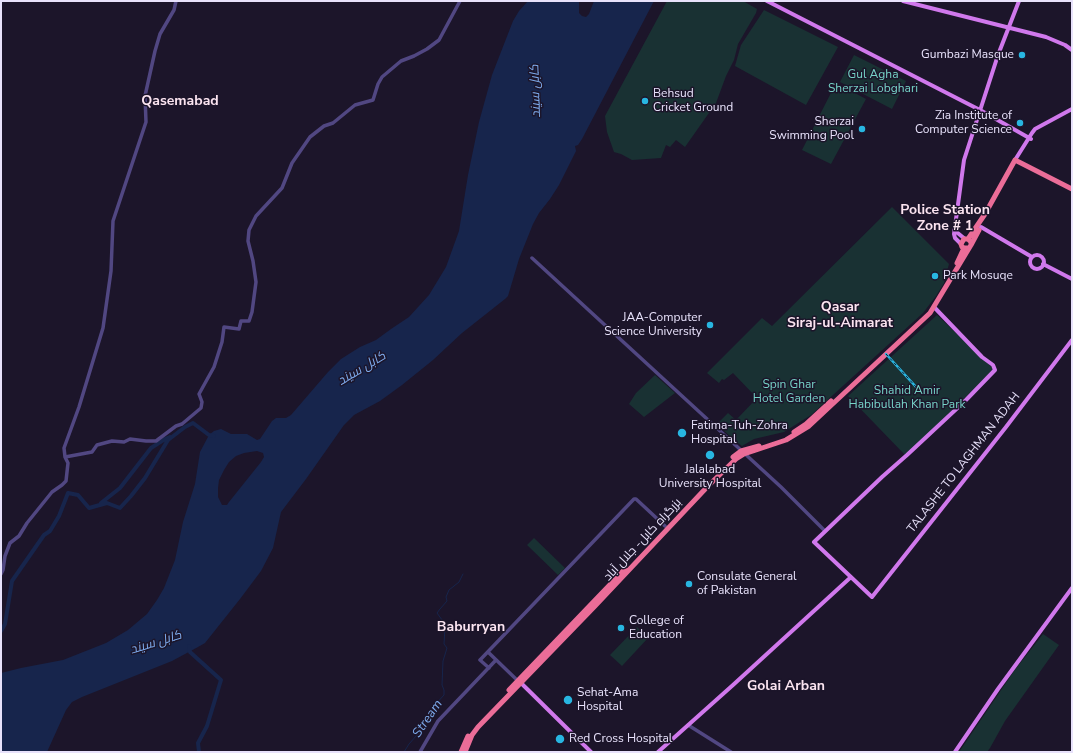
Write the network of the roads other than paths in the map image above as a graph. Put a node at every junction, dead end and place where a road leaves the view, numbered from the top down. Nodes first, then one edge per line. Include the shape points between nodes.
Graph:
1 (176, 1) edge
2 (460, 1) edge
3 (767, 1) edge
4 (777, 1) edge
5 (903, 1) edge
6 (1019, 1) edge
7 (783, 9) junction
8 (1008, 27) junction
9 (1072, 50) edge
10 (1072, 109) edge
11 (980, 110) junction
12 (1072, 112) edge
13 (1030, 138) junction
14 (1016, 162) junction
15 (1072, 189) edge
16 (1072, 192) edge
17 (981, 226) junction
18 (954, 230) junction
19 (967, 239) junction
20 (966, 246) junction
21 (1032, 257) junction
22 (532, 258) dead end
23 (1043, 264) junction
24 (1072, 280) edge
25 (934, 307) junction
26 (1072, 340) edge
27 (743, 453) junction
28 (65, 457) junction
29 (667, 528) junction
30 (826, 531) junction
31 (1, 574) edge
32 (851, 577) junction
33 (1072, 588) edge
34 (488, 652) junction
35 (496, 660) junction
36 (488, 668) junction
37 (519, 682) junction
38 (688, 725) junction
39 (420, 752) edge
40 (461, 752) edge
41 (465, 752) edge
42 (591, 752) edge
43 (658, 752) edge
44 (731, 752) edge
45 (955, 752) edge

1 - 28 street via 174,10 160,34 144,96 146,122 113,221 111,271 103,328 64,448
2 - 28 street via 439,40 427,49 401,61 382,77 374,100 355,105 310,137 292,163 282,188 256,216 249,230 248,241 256,282 252,312 249,322 241,321 238,329 224,327 214,367 199,394 202,408 156,441 112,441 97,445 92,452
3 - 7 main road
4 - 7 main road
5 - 8 main road
6 - 8 main road
7 - 11 main road
8 - 9 main road via 1046,37
8 - 11 main road
10 - 13 main road via 1035,129
11 - 13 main road
11 - 18 main road via 964,160
12 - 13 main road
13 - 14 main road
14 - 15 highway
14 - 16 highway
14 - 17 highway, بزرگراه کابل- جلال آباد
14 - 19 highway
17 - 20 highway, بزرگراه کابل- جلال آباد
17 - 21 main road
18 - 19 main road
18 - 20 main road via 955,238
19 - 20 highway via 971,242
19 - 20 highway via 962,240
20 - 25 highway, بزرگراه کابل- جلال آباد
20 - 27 highway, بزرگراه کابل- جلال آباد via 929,309 816,416 785,437
21 - 23 main road via 1040,255
21 - 23 main road via 1030,263 1033,267 1040,268
22 - 27 street
23 - 24 main road
25 - 27 highway, بزرگراه کابل- جلال آباد via 809,426 786,440
25 - 30 main road via 982,357 993,365 995,370
26 - 32 main road, TALASHE TO LAGHMAN ADAH via 872,597
27 - 29 highway, بزرگراه کابل- جلال آباد via 734,456
27 - 30 street
28 - 31 street via 68,463 66,481 52,492 19,536 10,543
29 - 34 street via 634,499
29 - 37 highway, بزرگراه کابل- جلال آباد
30 - 32 main road via 814,542
32 - 38 main road
33 - 45 main road
34 - 35 street
34 - 36 street via 480,660
35 - 36 street
35 - 37 street
36 - 39 street via 438,721
37 - 40 highway, بزرگراه کابل- جلال آباد via 471,731
37 - 41 highway, بزرگراه کابل- جلال آباد via 478,727
37 - 42 main road
38 - 43 main road
38 - 44 street

